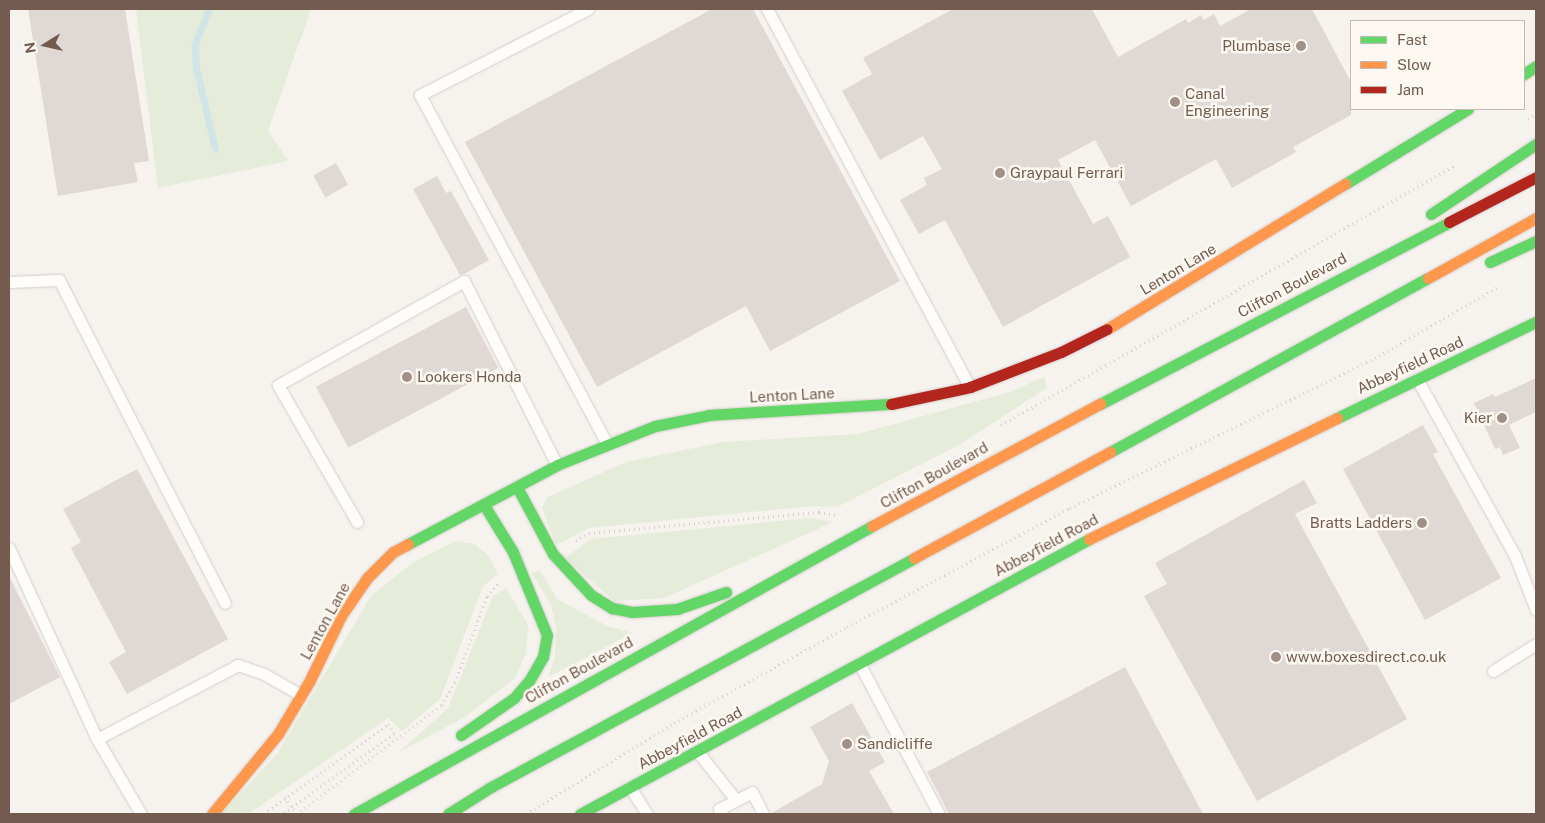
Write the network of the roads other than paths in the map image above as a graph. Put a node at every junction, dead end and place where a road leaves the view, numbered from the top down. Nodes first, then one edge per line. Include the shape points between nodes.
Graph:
1 (588, 9) edge
2 (767, 9) edge
3 (1536, 66) edge
4 (1525, 73) edge
5 (1466, 110) edge
6 (1536, 144) edge
7 (1536, 177) edge
8 (1536, 218) edge
9 (1536, 241) edge
10 (1482, 265) dead end
11 (1464, 273) dead end
12 (9, 282) edge
13 (1326, 284) junction
14 (1536, 322) edge
15 (1346, 324) junction
16 (1417, 379) junction
17 (970, 387) junction
18 (607, 444) junction
19 (557, 465) junction
20 (517, 487) junction
21 (484, 505) junction
22 (357, 522) dead end
23 (847, 540) junction
24 (9, 548) edge
25 (225, 603) dead end
26 (1536, 610) edge
27 (1536, 644) edge
28 (859, 663) junction
29 (1493, 671) dead end
30 (301, 695) junction
31 (97, 739) junction
32 (449, 744) dead end
33 (697, 751) junction
34 (433, 756) dead end
35 (630, 787) junction
36 (736, 800) junction
37 (141, 814) edge
38 (212, 814) edge
39 (354, 814) edge
40 (448, 814) edge
41 (580, 814) edge
42 (647, 814) edge
43 (722, 814) edge
44 (763, 814) edge
45 (939, 814) edge

1 - 18 lane via 420,96
2 - 17 lane via 933,312
3 - 4 main road
5 - 17 main road, Lenton Lane via 1112,326 1061,352
6 - 13 main road
7 - 13 main road, Clifton Boulevard
8 - 15 main road
9 - 10 main road
11 - 15 main road
12 - 25 lane via 58,280
13 - 23 main road, Clifton Boulevard
14 - 16 main road, Abbeyfield Road
15 - 40 main road via 492,786
16 - 26 lane via 1515,556
16 - 28 main road, Abbeyfield Road via 1066,550
17 - 18 main road, Lenton Lane via 895,404 709,414 655,426
18 - 19 main road, Lenton Lane
19 - 20 main road, Lenton Lane
19 - 22 lane via 464,282 278,384
20 - 21 main road, Lenton Lane
20 - 23 main road via 553,554 591,595 612,608 632,612 686,606
21 - 30 main road, Lenton Lane via 393,552 367,578 341,616
21 - 32 main road via 513,552 547,635 543,658 514,698
23 - 39 main road, Clifton Boulevard
24 - 31 lane
27 - 29 lane
28 - 33 main road, Abbeyfield Road
28 - 45 lane
30 - 31 lane via 264,674 238,665
30 - 38 main road, Lenton Lane via 278,734
31 - 37 lane
33 - 35 main road, Abbeyfield Road
33 - 36 lane
34 - 39 main road
35 - 41 main road, Abbeyfield Road
35 - 42 lane
36 - 43 lane via 719,809
36 - 44 lane via 752,792

